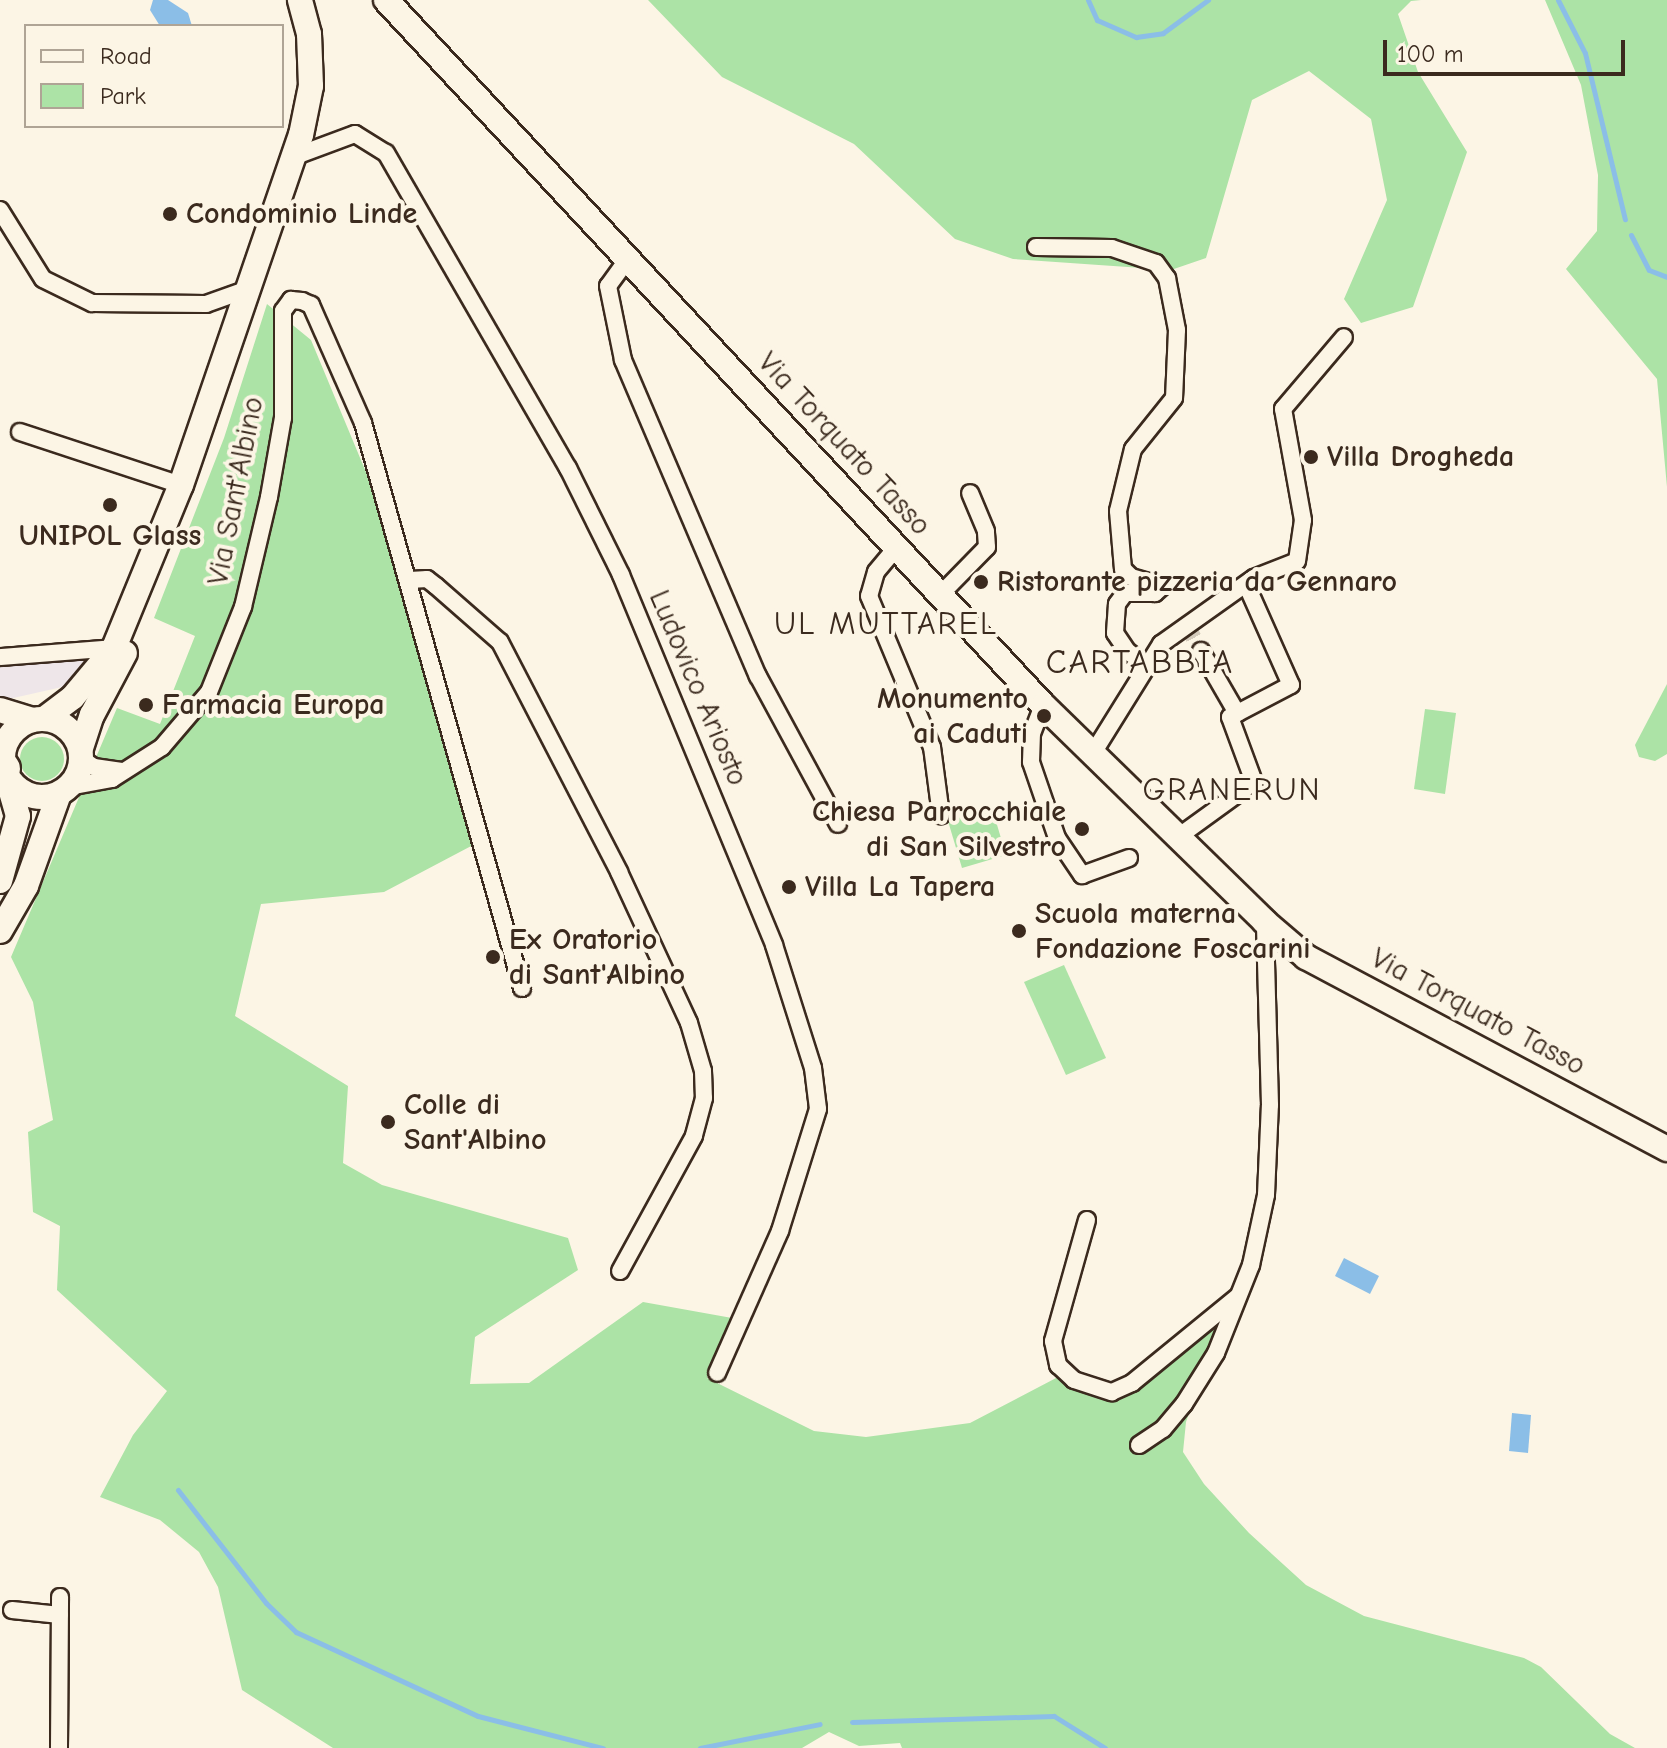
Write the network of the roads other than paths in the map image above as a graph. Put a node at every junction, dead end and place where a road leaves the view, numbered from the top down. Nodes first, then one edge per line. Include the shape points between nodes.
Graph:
1 (300, 0) edge
2 (386, 0) edge
3 (293, 157) junction
4 (0, 210) edge
5 (1036, 247) dead end
6 (627, 260) junction
7 (245, 290) junction
8 (1344, 337) dead end
9 (20, 432) dead end
10 (181, 485) junction
11 (970, 493) dead end
12 (896, 548) junction
13 (410, 580) junction
14 (1247, 586) junction
15 (940, 595) junction
16 (114, 648) junction
17 (76, 649) junction
18 (1201, 651) tunnel mouth
19 (0, 657) edge
20 (1146, 665) junction
21 (98, 671) junction
22 (1043, 705) junction
23 (0, 710) edge
24 (1237, 713) junction
25 (38, 719) junction
26 (1095, 750) junction
27 (81, 754) junction
28 (3, 758) edge
29 (122, 771) junction
30 (64, 791) junction
31 (941, 815) dead end
32 (838, 824) dead end
33 (1178, 837) junction
34 (1129, 858) dead end
35 (0, 881) edge
36 (1265, 922) junction
37 (0, 931) edge
38 (522, 988) dead end
39 (1667, 1149) edge
40 (1087, 1220) dead end
41 (620, 1271) dead end
42 (1238, 1296) junction
43 (717, 1373) dead end
44 (1139, 1445) dead end
45 (60, 1597) dead end
46 (12, 1610) dead end
47 (60, 1615) junction
48 (59, 1748) edge

1 - 3 street via 309,34 311,86
2 - 6 street, Via Torquato Tasso
3 - 7 street
3 - 43 street, Ludovico Ariosto via 355,134 386,153 568,468 621,575 774,945 813,1068 818,1109 780,1231
4 - 7 street via 43,279 92,303 206,304
5 - 20 street via 1112,248 1156,263 1167,278 1177,330 1174,398 1133,449 1118,511 1123,569 1131,577 1163,586 1155,593 1125,593 1117,604 1115,633
6 - 12 street, Via Torquato Tasso
6 - 32 street via 608,286 623,360 758,676
7 - 10 street
8 - 14 street via 1283,409 1303,520 1297,561
9 - 10 street
10 - 16 street
10 - 27 street via 151,592
11 - 15 street via 987,547
12 - 15 street, Via Torquato Tasso
12 - 31 street via 876,572 869,596 932,747
13 - 29 street, Via Sant'Albino via 363,423 311,305 291,300 281,326 283,418 243,607 209,692 181,730
13 - 38 street, Via Sant'Albino
13 - 41 street via 427,579 500,642 619,872 689,1023 703,1071 704,1098 694,1136
14 - 20 street via 1184,626
14 - 24 street via 1291,685
15 - 22 street, Via Torquato Tasso
16 - 17 street
16 - 21 street
17 - 19 street
17 - 21 street via 91,658
18 - 24 street
20 - 26 street
21 - 25 street
22 - 26 street, Via Torquato Tasso
22 - 34 street via 1032,733 1031,762 1057,838 1082,875
23 - 25 street
24 - 33 street via 1229,723 1254,782
25 - 27 street via 67,728
25 - 28 street
26 - 33 street, Via Torquato Tasso
27 - 29 street via 102,770
27 - 30 street
28 - 30 street via 25,794
28 - 35 street via 18,816
29 - 30 street, Via Sant'Albino via 95,785
30 - 37 street via 26,886
33 - 36 street, Via Torquato Tasso
36 - 39 street, Via Torquato Tasso via 1306,957
36 - 42 street via 1270,1105 1266,1195 1251,1265
40 - 42 street via 1053,1341 1058,1365 1074,1380 1112,1392 1132,1383
42 - 44 street via 1216,1353 1184,1404 1163,1429
45 - 47 street
46 - 47 street
47 - 48 street

